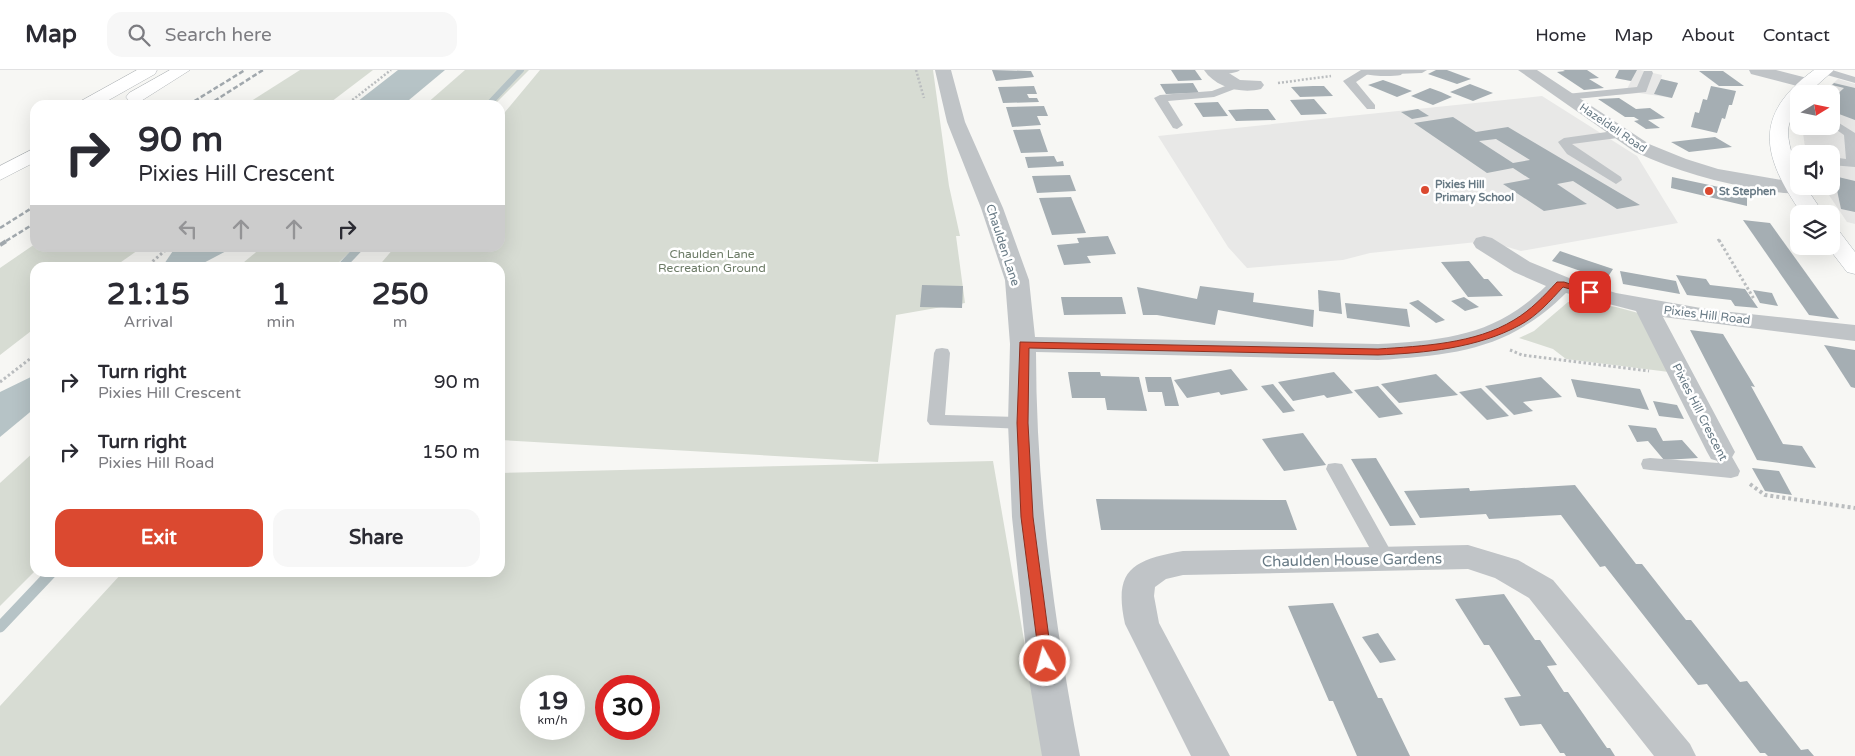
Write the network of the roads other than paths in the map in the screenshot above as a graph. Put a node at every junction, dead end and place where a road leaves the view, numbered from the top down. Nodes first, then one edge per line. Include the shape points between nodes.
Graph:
1 (150, 70) edge
2 (182, 70) edge
3 (943, 70) edge
4 (1212, 70) edge
5 (1422, 70) edge
6 (1526, 70) edge
7 (1757, 70) edge
8 (1395, 71) edge
9 (1825, 71) edge
10 (1365, 72) edge
11 (1648, 73) dead end
12 (1236, 77) edge
13 (1855, 80) edge
14 (1805, 84) joint
15 (1254, 85) road end
16 (1566, 97) junction
17 (96, 100) edge
18 (129, 100) edge
19 (1371, 107) dead end
20 (1790, 109) edge
21 (1177, 125) dead end
22 (1840, 127) edge
23 (1621, 134) junction
24 (30, 137) edge
25 (0, 154) edge
26 (1790, 154) edge
27 (30, 157) edge
28 (1840, 162) edge
29 (1854, 164) edge
30 (0, 174) edge
31 (1616, 180) dead end
32 (1790, 187) edge
33 (1484, 243) dead end
34 (1840, 247) edge
35 (1855, 266) edge
36 (1561, 284) junction
37 (1646, 307) junction
38 (1855, 333) edge
39 (1024, 344) junction
40 (942, 353) dead end
41 (1022, 423) junction
42 (1726, 462) joint
43 (1650, 464) dead end
44 (1335, 469) dead end
45 (1386, 560) junction
46 (1061, 756) edge
47 (1211, 756) edge
48 (1677, 756) edge

1 - 17 main road
2 - 18 main road
3 - 39 street, Chaulden Lane via 956,122 992,208 1017,280
4 - 12 street
5 - 8 lane
6 - 16 street, Hazeldell Road
7 - 14 street
8 - 10 street
9 - 13 lane
9 - 14 main road
10 - 19 lane via 1349,81
11 - 16 lane via 1642,90
12 - 15 street
12 - 21 lane via 1214,94 1160,98
16 - 23 street, Hazeldell Road
20 - 26 main road via 1781,116
22 - 29 lane via 1850,134
23 - 31 lane via 1564,142 1570,151
23 - 32 street, Hazeldell Road via 1642,148 1687,168 1721,177
24 - 25 main road
27 - 30 main road
28 - 29 lane
33 - 36 street, Pixies Hill Road via 1514,264
34 - 35 main road
36 - 37 street, Pixies Hill Road
36 - 39 street via 1539,307 1489,336 1419,350 1378,352
37 - 38 street, Pixies Hill Road
37 - 42 street, Pixies Hill Crescent
39 - 41 street, Chaulden Lane
40 - 41 lane via 936,420
41 - 46 street, Chaulden Lane via 1027,517 1047,679
42 - 43 lane, Pixies Hill Crescent
44 - 45 lane
45 - 47 street, Chaulden House Gardens via 1183,563 1147,572 1138,584 1136,602 1142,624
45 - 48 street, Chaulden House Gardens via 1468,557 1494,563 1522,576 1541,589 1557,607

